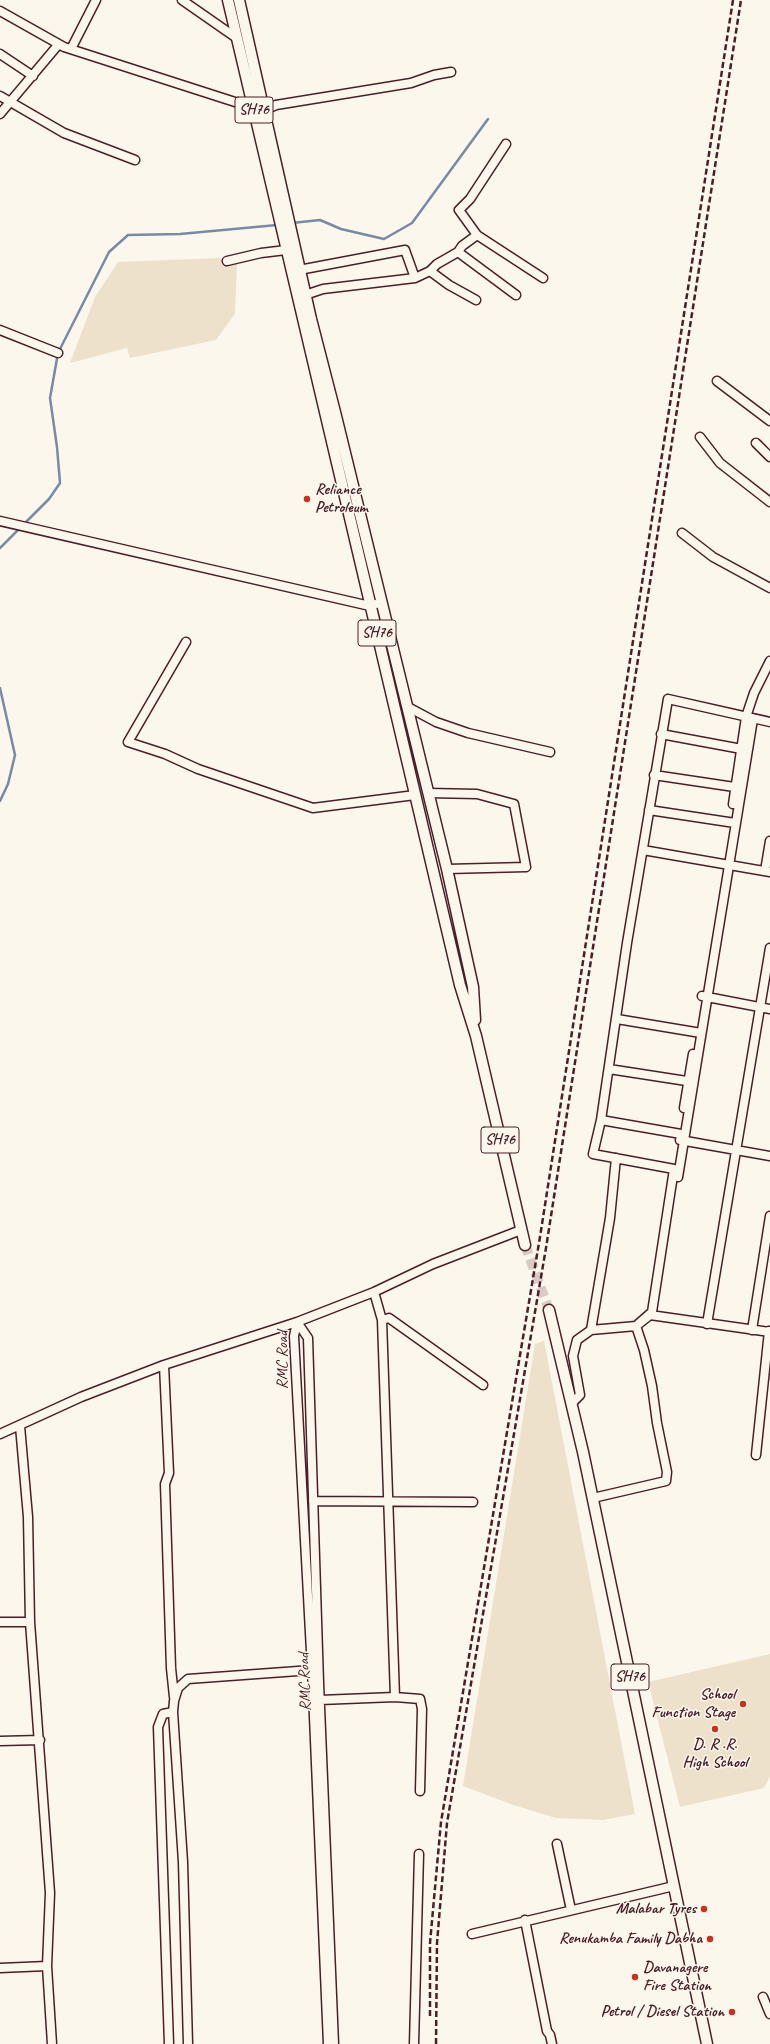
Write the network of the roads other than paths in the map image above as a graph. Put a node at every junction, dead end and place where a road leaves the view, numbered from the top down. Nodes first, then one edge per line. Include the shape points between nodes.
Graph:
1 (96, 0) edge
2 (182, 0) edge
3 (228, 0) edge
4 (239, 0) edge
5 (0, 11) edge
6 (238, 39) junction
7 (58, 45) junction
8 (71, 50) junction
9 (0, 54) edge
10 (451, 72) dead end
11 (33, 76) junction
12 (0, 96) edge
13 (10, 103) junction
14 (258, 110) junction
15 (0, 114) edge
16 (506, 144) dead end
17 (135, 160) dead end
18 (284, 224) junction
19 (477, 235) junction
20 (286, 250) junction
21 (458, 252) junction
22 (227, 261) dead end
23 (299, 270) junction
24 (430, 271) junction
25 (415, 278) junction
26 (543, 278) dead end
27 (305, 294) junction
28 (516, 295) dead end
29 (476, 300) dead end
30 (0, 330) edge
31 (58, 353) dead end
32 (717, 381) dead end
33 (770, 422) edge
34 (700, 437) dead end
35 (756, 444) dead end
36 (770, 457) edge
37 (770, 502) edge
38 (0, 521) edge
39 (682, 533) dead end
40 (770, 588) edge
41 (382, 602) junction
42 (370, 606) junction
43 (186, 642) dead end
44 (770, 661) edge
45 (408, 707) junction
46 (749, 718) junction
47 (770, 722) edge
48 (661, 734) junction
49 (745, 749) junction
50 (550, 752) dead end
51 (654, 775) junction
52 (739, 788) junction
53 (428, 793) junction
54 (415, 795) junction
55 (431, 804) junction
56 (418, 807) junction
57 (649, 810) junction
58 (733, 822) junction
59 (770, 840) edge
60 (643, 850) junction
61 (726, 863) junction
62 (447, 869) junction
63 (768, 869) edge
64 (770, 948) edge
65 (704, 997) junction
66 (760, 1007) junction
67 (770, 1009) edge
68 (617, 1019) junction
69 (699, 1033) junction
70 (476, 1036) junction
71 (609, 1069) junction
72 (691, 1082) junction
73 (601, 1120) junction
74 (681, 1138) junction
75 (735, 1150) junction
76 (770, 1156) edge
77 (616, 1158) junction
78 (677, 1169) junction
79 (770, 1216) edge
80 (521, 1230) junction
81 (524, 1245) tunnel mouth
82 (374, 1292) junction
83 (549, 1310) tunnel mouth
84 (656, 1316) junction
85 (382, 1320) junction
86 (297, 1322) junction
87 (707, 1324) junction
88 (636, 1326) junction
89 (591, 1330) junction
90 (752, 1330) junction
91 (770, 1332) edge
92 (164, 1365) junction
93 (483, 1385) dead end
94 (572, 1403) junction
95 (20, 1426) junction
96 (0, 1434) edge
97 (756, 1455) dead end
98 (593, 1498) junction
99 (313, 1501) junction
100 (388, 1502) junction
101 (473, 1502) dead end
102 (0, 1622) edge
103 (30, 1622) junction
104 (312, 1670) junction
105 (395, 1696) junction
106 (320, 1700) junction
107 (174, 1701) junction
108 (173, 1712) junction
109 (40, 1740) junction
110 (0, 1741) edge
111 (420, 1791) dead end
112 (557, 1844) dead end
113 (419, 1854) dead end
114 (674, 1886) junction
115 (571, 1910) junction
116 (525, 1920) junction
117 (472, 1934) dead end
118 (47, 1966) junction
119 (0, 1968) edge
120 (763, 1997) dead end
121 (770, 2014) edge
122 (52, 2044) edge
123 (169, 2044) edge
124 (188, 2044) edge
125 (328, 2044) edge
126 (334, 2044) edge
127 (414, 2044) edge
128 (552, 2044) edge
129 (707, 2044) edge

1 - 8 street
2 - 6 street
3 - 6 main road, SH76
4 - 14 main road
5 - 7 street
6 - 14 main road, SH76
7 - 8 street
7 - 11 street
8 - 14 street
9 - 11 street
10 - 14 street via 411,83
11 - 13 street
12 - 13 street
13 - 15 street
13 - 17 street via 64,133
14 - 18 main road, SH76
16 - 19 street via 470,199 459,210
18 - 20 main road, SH76
18 - 23 main road
19 - 21 street
19 - 26 street
20 - 22 street
20 - 42 main road, SH76
21 - 24 street
21 - 28 street
23 - 25 street via 405,250
23 - 27 main road
24 - 25 street
24 - 29 street
25 - 27 street via 323,289
27 - 41 main road
30 - 31 street
32 - 33 street
34 - 37 street via 720,463
35 - 36 street
38 - 42 street
39 - 40 street via 713,557
41 - 42 street
41 - 45 main road
42 - 54 main road, SH76
43 - 54 street via 128,742 313,808
44 - 46 street via 754,693
45 - 50 street via 436,722 468,734
45 - 53 main road
46 - 47 street
46 - 48 street via 668,698
46 - 49 street
48 - 49 street
48 - 51 street
49 - 52 street
51 - 52 street
51 - 57 street
52 - 58 street
53 - 55 main road
53 - 62 street via 477,794 514,804 526,867
54 - 56 main road, SH76
55 - 56 main road
55 - 62 main road
56 - 70 main road, SH76 via 460,985
57 - 58 street
57 - 60 street
58 - 61 street
59 - 63 street
60 - 61 street
60 - 68 street
61 - 63 street
61 - 65 street
62 - 70 main road via 473,987
64 - 66 street
65 - 66 street
65 - 69 street
66 - 67 street
66 - 75 street
68 - 69 street
68 - 71 street
69 - 72 street
70 - 80 main road, SH76
71 - 72 street
71 - 73 street
72 - 74 street
73 - 74 street
73 - 77 street via 592,1154
74 - 75 street
74 - 78 street
75 - 76 street
75 - 87 street
77 - 78 street
77 - 89 street via 610,1218
78 - 84 street
78 - 88 street via 652,1312
79 - 90 street
80 - 81 main road, SH76
80 - 82 street, RMC Road via 433,1264
82 - 85 street
82 - 86 street, RMC Road
83 - 94 main road, SH76
84 - 87 street
84 - 88 street via 650,1315
85 - 93 street via 389,1318
85 - 100 street
86 - 92 street
86 - 99 street, RMC Road via 308,1338
86 - 104 street, RMC Road via 294,1336
87 - 90 street
88 - 89 street
88 - 98 street via 652,1386 666,1465 666,1482
89 - 94 street via 577,1340 573,1356 580,1395
90 - 91 street
91 - 97 street
92 - 95 street via 81,1397
92 - 107 street via 169,1473 165,1492
94 - 98 main road, SH76
95 - 96 street
95 - 103 street via 28,1517
98 - 114 main road, SH76
99 - 100 street
99 - 106 street, RMC Road
100 - 101 street
100 - 105 street
102 - 103 street
103 - 109 street
104 - 107 street via 188,1679 178,1688
104 - 125 street, RMC Road
105 - 106 street
105 - 111 street via 420,1699
106 - 126 street, RMC Road
107 - 108 street
108 - 123 street via 163,1714 158,1727
108 - 124 street via 183,1862
109 - 110 street
109 - 118 street via 50,1893
112 - 115 street
113 - 127 street
114 - 115 street
114 - 129 main road, SH76
115 - 116 street
116 - 117 street
116 - 128 street via 547,2031
118 - 119 street
118 - 122 street
120 - 121 street

